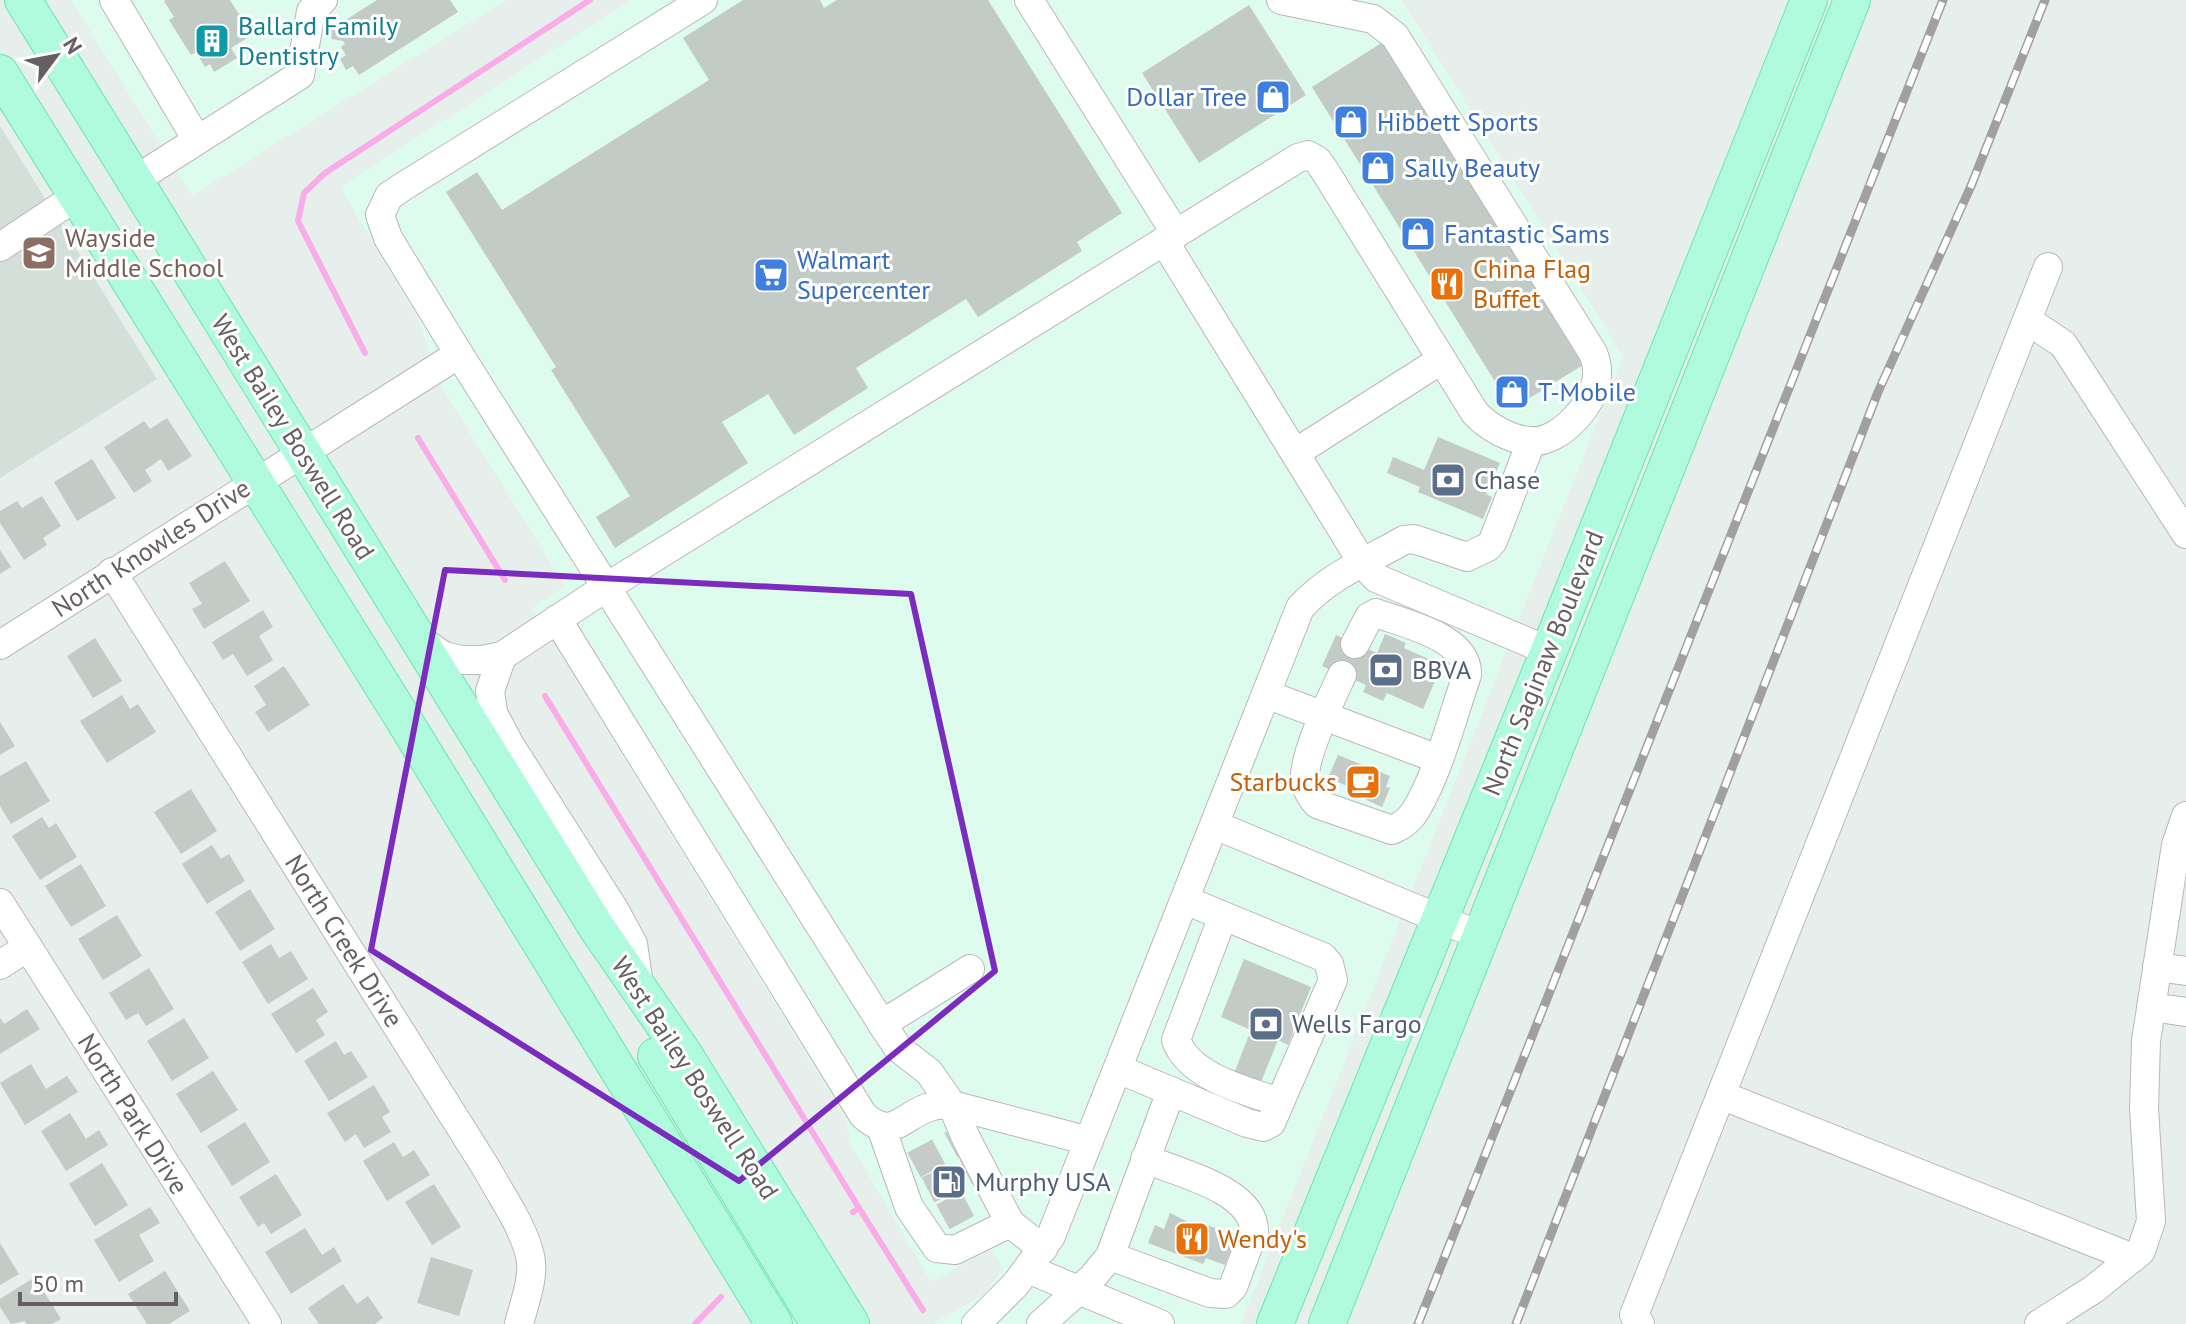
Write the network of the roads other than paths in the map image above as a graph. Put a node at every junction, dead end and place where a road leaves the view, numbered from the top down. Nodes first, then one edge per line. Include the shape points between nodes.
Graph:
1 (23, 0) edge
2 (114, 0) edge
3 (323, 0) edge
4 (703, 0) edge
5 (1029, 0) edge
6 (1281, 0) edge
7 (1809, 0) edge
8 (1852, 0) edge
9 (0, 73) edge
10 (197, 140) junction
11 (135, 180) junction
12 (77, 196) junction
13 (1170, 238) junction
14 (0, 247) edge
15 (2048, 267) dead end
16 (2027, 320) junction
17 (459, 354) junction
18 (1441, 360) junction
19 (1531, 442) junction
20 (302, 451) junction
21 (1295, 453) junction
22 (254, 482) junction
23 (2186, 534) edge
24 (1362, 562) junction
25 (112, 572) junction
26 (605, 588) junction
27 (557, 619) junction
28 (415, 636) junction
29 (1355, 644) dead end
30 (0, 645) edge
31 (1549, 651) junction
32 (502, 656) junction
33 (1342, 675) dead end
34 (1266, 694) junction
35 (1324, 714) junction
36 (1438, 759) junction
37 (2186, 816) edge
38 (1215, 825) junction
39 (538, 833) junction
40 (492, 865) junction
41 (1185, 900) junction
42 (0, 903) edge
43 (1223, 916) junction
44 (1439, 918) junction
45 (1481, 936) junction
46 (28, 947) junction
47 (0, 965) edge
48 (2157, 967) junction
49 (970, 969) dead end
50 (2186, 971) edge
51 (640, 988) junction
52 (2151, 1007) junction
53 (2186, 1012) edge
54 (882, 1024) junction
55 (1118, 1069) junction
56 (1171, 1091) junction
57 (1721, 1095) junction
58 (1280, 1102) junction
59 (952, 1105) junction
60 (881, 1127) junction
61 (1089, 1141) junction
62 (1145, 1159) junction
63 (1010, 1223) junction
64 (1110, 1256) junction
65 (2133, 1258) junction
66 (1035, 1259) junction
67 (1078, 1290) junction
68 (267, 1324) edge
69 (519, 1324) edge
70 (774, 1324) edge
71 (795, 1324) edge
72 (819, 1324) edge
73 (851, 1324) edge
74 (976, 1324) edge
75 (1041, 1324) edge
76 (1160, 1324) edge
77 (1275, 1324) edge
78 (1327, 1324) edge
79 (1640, 1324) edge
80 (2039, 1324) edge

1 - 11 main road, West Bailey Boswell Road
2 - 10 street
3 - 10 street via 311,11 300,75
4 - 17 street via 389,196 380,215 388,238
5 - 13 street
6 - 19 street via 1373,19 1395,36 1593,353 1595,388 1577,419
7 - 31 main road, North Saginaw Boulevard
8 - 45 main road, North Saginaw Boulevard
9 - 12 main road, West Bailey Boswell Road
10 - 11 street
11 - 12 main road
11 - 20 main road, West Bailey Boswell Road
12 - 14 street
12 - 22 main road, West Bailey Boswell Road
13 - 18 street via 1308,155 1323,168
13 - 21 street
13 - 26 street
15 - 16 street
16 - 23 street via 2063,344
16 - 57 street
17 - 20 street, North Knowles Drive
17 - 26 street
18 - 19 street via 1488,427
18 - 21 street
19 - 24 street via 1488,547 1467,557 1404,540
20 - 22 street, North Knowles Drive
20 - 28 main road, West Bailey Boswell Road
21 - 24 street
22 - 25 street, North Knowles Drive
22 - 40 main road, West Bailey Boswell Road
24 - 31 street via 1386,584
24 - 34 street via 1313,593 1300,608
25 - 30 street, North Knowles Drive
25 - 69 street, North Creek Drive via 488,1171 531,1258
26 - 27 street
26 - 54 street
27 - 32 street
27 - 60 street via 863,1115
28 - 32 street via 444,656 461,660
28 - 39 main road, West Bailey Boswell Road
29 - 36 street via 1376,613 1453,643 1461,652 1467,675
31 - 44 main road, North Saginaw Boulevard
32 - 51 street via 490,691 493,713 633,944
33 - 35 street
34 - 35 street
34 - 38 street
35 - 36 street
35 - 36 street via 1305,769 1309,794 1317,804 1392,830 1415,811
37 - 48 street via 2176,845
38 - 41 street
38 - 44 street
39 - 51 main road, West Bailey Boswell Road
39 - 72 main road, West Bailey Boswell Road via 576,923
40 - 70 main road, West Bailey Boswell Road
40 - 71 main road, West Bailey Boswell Road via 552,938
41 - 43 street
41 - 55 street
42 - 46 street, North Park Drive
43 - 58 street via 1176,1040 1191,1063 1227,1084
43 - 58 street via 1323,957 1332,972
44 - 45 street
44 - 77 main road, North Saginaw Boulevard
45 - 78 main road, North Saginaw Boulevard
46 - 47 street
46 - 68 street, North Park Drive
48 - 50 street
48 - 52 street
49 - 54 street
51 - 73 main road, West Bailey Boswell Road
52 - 53 street
52 - 65 street via 2144,1108 2151,1221 2141,1251
54 - 59 street via 898,1048 929,1072
55 - 56 street
55 - 61 street
56 - 58 street via 1263,1127 1271,1123
56 - 62 street
57 - 65 street
57 - 79 street via 1634,1315
59 - 60 street via 933,1106
59 - 61 street
59 - 63 street via 960,1141 987,1193
60 - 63 street via 933,1222 937,1248 955,1250
61 - 66 street via 1051,1236
62 - 64 street
62 - 64 street via 1231,1194 1248,1211 1254,1231 1226,1294 1210,1293
63 - 66 street
64 - 67 street
65 - 80 street
66 - 67 street
66 - 74 street
67 - 75 street
67 - 76 street

